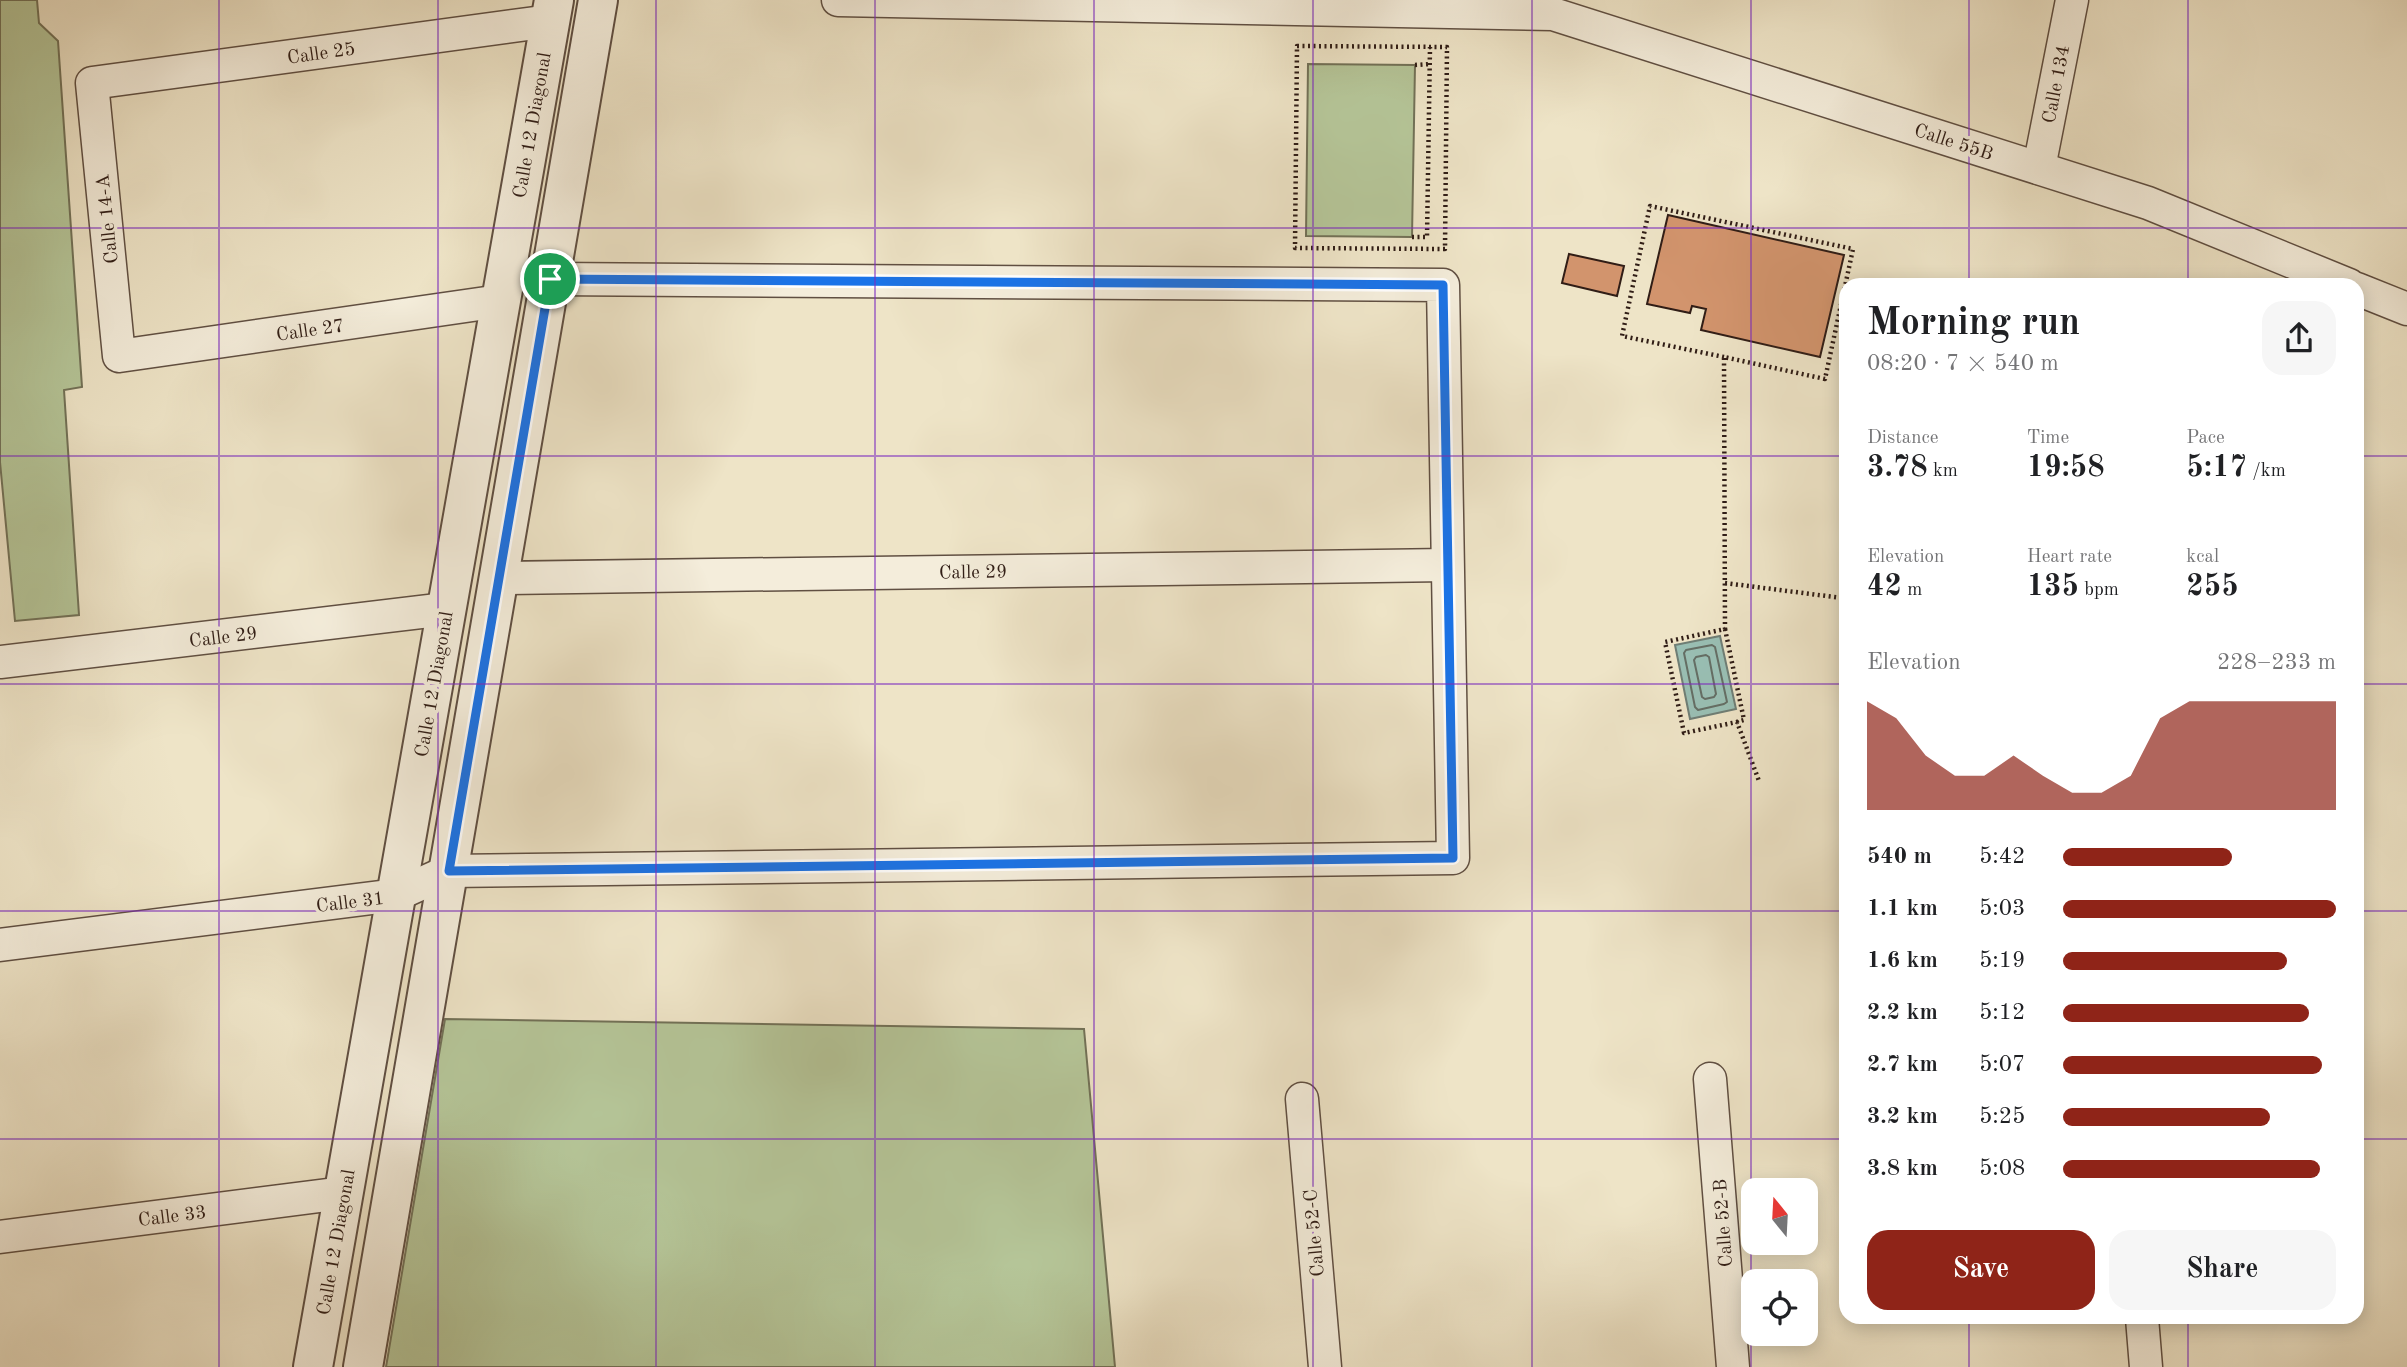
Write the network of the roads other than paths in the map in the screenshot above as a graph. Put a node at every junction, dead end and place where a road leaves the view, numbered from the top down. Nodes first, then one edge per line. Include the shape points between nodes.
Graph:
1 (598, 0) edge
2 (838, 0) edge
3 (2072, 0) edge
4 (1553, 7) edge
5 (552, 10) edge
6 (93, 83) joint
7 (2039, 169) junction
8 (2332, 278) edge
9 (550, 279) junction
10 (2364, 292) edge
11 (500, 302) junction
12 (2407, 309) edge
13 (119, 356) joint
14 (1447, 565) junction
15 (499, 578) junction
16 (446, 609) junction
17 (0, 662) edge
18 (449, 871) junction
19 (396, 895) junction
20 (0, 945) edge
21 (1710, 1079) dead end
22 (1301, 1099) dead end
23 (343, 1193) junction
24 (0, 1237) edge
25 (2142, 1324) edge
26 (313, 1367) edge
27 (363, 1367) edge
28 (1325, 1367) edge
29 (1733, 1367) edge
30 (2146, 1367) edge

1 - 9 street
2 - 4 street
3 - 7 street, Calle 134
4 - 7 street, Calle 55B
5 - 6 street, Calle 25
5 - 11 street, Calle 12 Diagonal
6 - 13 street, Calle 14-A
7 - 8 street, Calle 55B via 2148,203
9 - 14 street via 1443,285
9 - 15 street
10 - 12 street
11 - 13 street, Calle 27
11 - 16 street, Calle 12 Diagonal
14 - 15 street, Calle 29
14 - 18 street, Calle 31 via 1453,858
15 - 18 street
16 - 17 street, Calle 29
16 - 19 street, Calle 12 Diagonal
18 - 19 street, Calle 31
18 - 27 street
19 - 20 street, Calle 31
19 - 23 street, Calle 12 Diagonal
21 - 29 street, Calle 52-B
22 - 28 street, Calle 52-C
23 - 24 street, Calle 33
23 - 26 street, Calle 12 Diagonal
25 - 30 street

